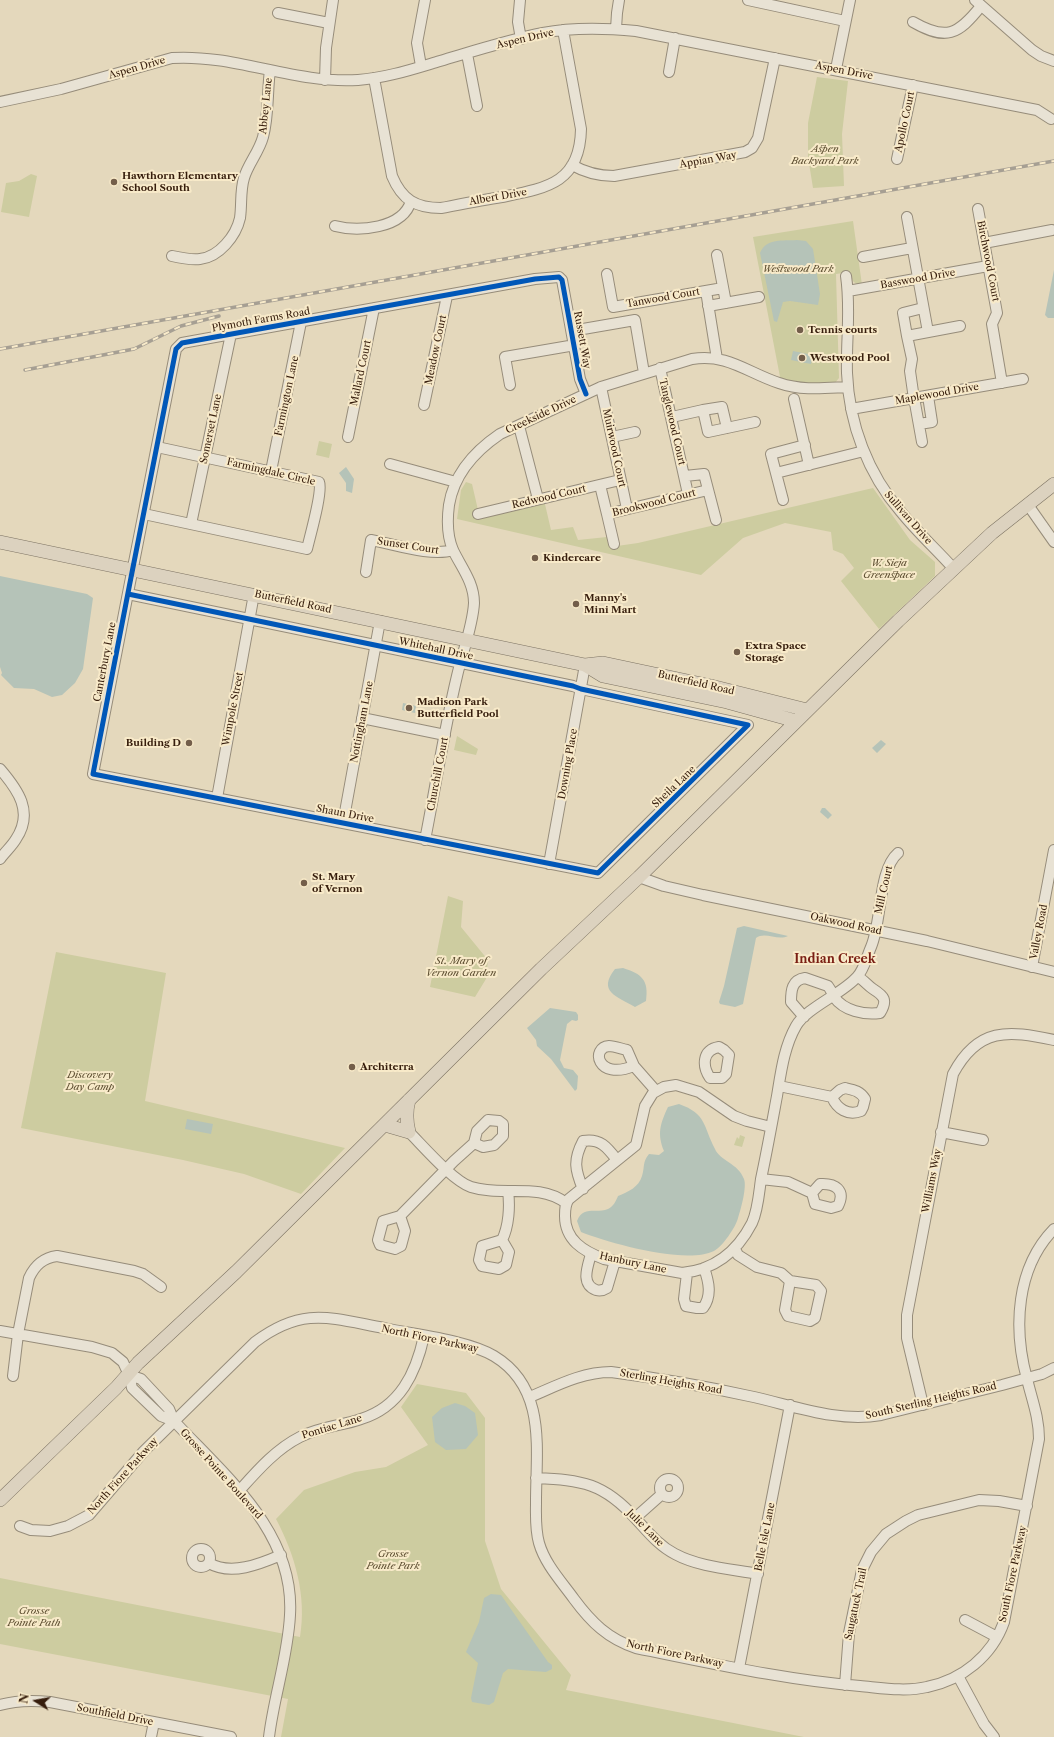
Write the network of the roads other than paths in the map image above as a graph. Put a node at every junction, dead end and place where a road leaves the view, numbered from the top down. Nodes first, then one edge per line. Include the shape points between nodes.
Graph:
1 (333, 0) edge
2 (425, 0) edge
3 (520, 0) edge
4 (619, 0) edge
5 (748, 0) edge
6 (850, 0) edge
7 (978, 3) edge
8 (278, 13) dead end
9 (845, 21) junction
10 (913, 22) dead end
11 (329, 23) junction
12 (616, 29) junction
13 (563, 30) junction
14 (521, 38) junction
15 (675, 38) junction
16 (467, 54) junction
17 (775, 58) junction
18 (1054, 61) edge
19 (421, 66) junction
20 (836, 69) junction
21 (270, 70) junction
22 (669, 72) dead end
23 (374, 78) junction
24 (325, 80) junction
25 (913, 85) junction
26 (0, 102) edge
27 (477, 106) dead end
28 (1051, 119) dead end
29 (897, 159) dead end
30 (572, 165) junction
31 (411, 201) junction
32 (978, 209) dead end
33 (907, 217) dead end
34 (335, 226) dead end
35 (1052, 230) dead end
36 (984, 242) junction
37 (912, 248) junction
38 (717, 255) dead end
39 (172, 256) dead end
40 (863, 257) dead end
41 (988, 266) junction
42 (607, 274) dead end
43 (846, 276) dead end
44 (917, 279) junction
45 (564, 288) joint
46 (723, 288) junction
47 (706, 291) junction
48 (848, 291) junction
49 (447, 296) junction
50 (759, 297) dead end
51 (726, 303) junction
52 (632, 304) junction
53 (708, 306) junction
54 (613, 307) junction
55 (374, 308) junction
56 (923, 308) junction
57 (634, 320) junction
58 (302, 322) junction
59 (616, 323) junction
60 (960, 326) dead end
61 (583, 329) dead end
62 (928, 332) junction
63 (231, 334) junction
64 (907, 336) junction
65 (575, 345) junction
66 (717, 359) junction
67 (660, 368) junction
68 (644, 373) junction
69 (1023, 379) dead end
70 (1002, 383) junction
71 (510, 385) dead end
72 (601, 387) junction
73 (848, 387) junction
74 (586, 394) junction
75 (928, 396) junction
76 (794, 399) dead end
77 (914, 399) junction
78 (424, 405) dead end
79 (851, 409) junction
80 (703, 410) junction
81 (672, 417) junction
82 (755, 422) dead end
83 (919, 424) junction
84 (519, 426) junction
85 (727, 428) junction
86 (635, 432) dead end
87 (348, 437) dead end
88 (612, 437) junction
89 (922, 442) dead end
90 (805, 445) junction
91 (157, 448) junction
92 (864, 451) junction
93 (205, 457) junction
94 (390, 464) dead end
95 (809, 465) junction
96 (271, 470) junction
97 (776, 473) junction
98 (704, 474) joint
99 (685, 476) junction
100 (620, 480) junction
101 (456, 482) junction
102 (1054, 484) edge
103 (600, 485) junction
104 (708, 490) junction
105 (688, 494) junction
106 (538, 499) junction
107 (783, 500) dead end
108 (1028, 505) junction
109 (626, 509) junction
110 (144, 514) junction
111 (478, 514) dead end
112 (607, 514) junction
113 (716, 520) dead end
114 (191, 524) junction
115 (0, 542) edge
116 (1054, 542) edge
117 (614, 544) dead end
118 (454, 550) junction
119 (133, 568) junction
120 (953, 568) junction
121 (366, 572) dead end
122 (128, 594) junction
123 (254, 594) junction
124 (250, 620) junction
125 (380, 621) junction
126 (466, 639) junction
127 (376, 646) junction
128 (460, 663) junction
129 (585, 665) junction
130 (581, 689) junction
131 (807, 710) junction
132 (362, 718) junction
133 (796, 720) junction
134 (740, 724) joint
135 (445, 735) junction
136 (95, 760) joint
137 (0, 769) edge
138 (216, 798) junction
139 (343, 823) junction
140 (426, 840) junction
141 (1054, 850) edge
142 (898, 853) dead end
143 (0, 859) edge
144 (549, 864) junction
145 (605, 867) joint
146 (639, 877) junction
147 (876, 931) junction
148 (1032, 967) junction
149 (1054, 972) edge
150 (858, 977) junction
151 (834, 997) junction
152 (804, 1017) junction
153 (1054, 1040) edge
154 (634, 1066) dead end
155 (710, 1078) dead end
156 (778, 1086) junction
157 (656, 1091) junction
158 (699, 1092) junction
159 (832, 1097) dead end
160 (409, 1100) junction
161 (385, 1125) junction
162 (771, 1127) junction
163 (409, 1132) junction
164 (941, 1132) junction
165 (983, 1140) dead end
166 (474, 1143) dead end
167 (617, 1160) junction
168 (447, 1169) junction
169 (762, 1179) junction
170 (583, 1189) junction
171 (508, 1191) junction
172 (812, 1193) dead end
173 (566, 1203) junction
174 (400, 1216) dead end
175 (1054, 1228) edge
176 (502, 1240) dead end
177 (735, 1249) junction
178 (591, 1254) junction
179 (615, 1261) junction
180 (704, 1268) junction
181 (687, 1273) junction
182 (790, 1281) dead end
183 (161, 1287) dead end
184 (0, 1331) edge
185 (18, 1334) junction
186 (424, 1336) junction
187 (1054, 1368) edge
188 (129, 1375) junction
189 (13, 1376) dead end
190 (1026, 1378) junction
191 (530, 1397) junction
192 (790, 1405) junction
193 (923, 1405) junction
194 (815, 1411) joint
195 (174, 1421) junction
196 (536, 1478) junction
197 (239, 1491) junction
198 (662, 1494) dead end
199 (0, 1500) edge
200 (1026, 1506) junction
201 (635, 1518) junction
202 (20, 1526) dead end
203 (281, 1554) junction
204 (209, 1563) dead end
205 (758, 1574) junction
206 (965, 1620) dead end
207 (997, 1637) junction
208 (739, 1668) junction
209 (958, 1676) junction
210 (785, 1677) joint
211 (845, 1685) junction
212 (0, 1705) edge
213 (154, 1722) junction
214 (151, 1737) edge
215 (231, 1737) edge
216 (269, 1737) edge
217 (994, 1737) edge

1 - 11 street
2 - 19 street via 417,43
3 - 14 street via 518,22
4 - 12 street
5 - 9 street
6 - 9 street
7 - 10 street via 973,16 958,29 950,32 936,33
7 - 18 street via 1032,50
8 - 11 street
9 - 20 street
11 - 24 street
12 - 13 street, Aspen Drive
12 - 15 street, Aspen Drive
13 - 14 street, Aspen Drive
13 - 30 street, Albert Drive via 581,129 577,156
14 - 16 street, Aspen Drive
15 - 17 street, Aspen Drive
15 - 22 street
16 - 19 street, Aspen Drive
16 - 27 street
17 - 20 street, Aspen Drive
17 - 30 street, Appian Way via 758,138 752,148 745,152 614,176 590,174
19 - 23 street, Aspen Drive
20 - 25 street, Aspen Drive
21 - 24 street, Aspen Drive
21 - 26 street, Aspen Drive via 210,58 172,58 61,89
21 - 39 street, Abbey Lane via 266,123 262,139 244,178 240,220 235,232 225,246 206,257 200,259
23 - 24 street, Aspen Drive
23 - 31 street, Albert Drive via 392,176 399,190
25 - 28 street, Aspen Drive via 1037,110
25 - 29 street, Apollo Court
30 - 31 street, Albert Drive via 554,183 538,190 441,208 429,208
31 - 34 street via 401,217 388,223 354,230
32 - 36 street, Birchwood Court
33 - 37 street
35 - 36 street
36 - 41 street, Birchwood Court
37 - 40 street
37 - 44 street
38 - 46 street
41 - 44 street, Basswood Drive
41 - 70 street, Birchwood Court via 997,313 992,324
42 - 54 street, Tanwood Court
43 - 48 street, Sullivan Drive
44 - 48 street, Basswood Drive
44 - 56 street
45 - 49 street, Plymoth Farms Road via 559,277
45 - 65 street, Russett Way
46 - 47 street, Tanwood Court
46 - 51 street
47 - 52 street, Tanwood Court
47 - 53 street
48 - 73 street, Sullivan Drive
49 - 55 street, Plymoth Farms Road
49 - 78 street, Meadow Court
50 - 51 street
51 - 53 street
52 - 54 street, Tanwood Court
52 - 57 street
53 - 66 street
54 - 59 street
55 - 58 street, Plymoth Farms Road
55 - 87 street, Mallard Court
56 - 62 street
56 - 64 street via 903,313
57 - 59 street
57 - 68 street
58 - 63 street, Plymoth Farms Road
58 - 96 street, Farmington Lane
59 - 61 street
60 - 62 street
62 - 64 street
63 - 91 street, Plymoth Farms Road via 178,345
63 - 93 street, Somerset Lane
64 - 77 street via 912,360 910,371
65 - 71 street via 505,357
65 - 74 street, Russett Way via 580,380
66 - 67 street, Creekside Drive via 700,358
66 - 73 street, Creekside Drive via 733,362 766,378 792,386 822,389
67 - 68 street, Creekside Drive
67 - 81 street, Tanglewood Court
68 - 72 street, Creekside Drive
69 - 70 street, Maplewood Drive
70 - 75 street, Maplewood Drive
72 - 74 street, Creekside Drive
72 - 88 street, Muirwood Court
73 - 79 street, Sullivan Drive
74 - 84 street, Creekside Drive
75 - 77 street, Maplewood Drive
75 - 83 street via 932,422
76 - 90 street
77 - 79 street, Maplewood Drive
77 - 83 street
79 - 92 street, Sullivan Drive
80 - 81 street
80 - 85 street via 722,407
80 - 85 street via 708,432
81 - 99 street, Tanglewood Court
82 - 85 street
83 - 89 street
84 - 101 street, Creekside Drive via 500,434 481,448 464,467
84 - 106 street
86 - 88 street
88 - 100 street, Muirwood Court
90 - 95 street
90 - 97 street via 771,454
91 - 93 street, Farmingdale Circle
91 - 110 street, Plymoth Farms Road
92 - 95 street
92 - 120 street, Sullivan Drive via 888,496
93 - 96 street, Farmingdale Circle
93 - 114 street, Somerset Lane
94 - 101 street
95 - 97 street
96 - 114 street, Farmingdale Circle via 319,482 319,494 307,549
97 - 107 street
98 - 99 street, Tanglewood Court
98 - 104 street, Brookwood Court
99 - 105 street, Tanglewood Court
100 - 103 street, Redwood Court
100 - 109 street, Muirwood Court
101 - 118 street, Creekside Drive via 449,505 448,528
102 - 108 main road
103 - 106 street, Redwood Court
103 - 112 street
104 - 105 street, Brookwood Court
104 - 113 street, Brookwood Court
105 - 109 street, Brookwood Court
106 - 111 street, Redwood Court
108 - 116 street
108 - 120 main road
109 - 112 street, Brookwood Court
110 - 114 street, Farmingdale Circle
110 - 119 street, Plymoth Farms Road
112 - 117 street, Brookwood Court
115 - 119 main road, Butterfield Road
118 - 121 street, Sunset Court via 428,552 371,540
118 - 126 street, Creekside Drive via 467,574 473,595 473,610
119 - 122 street, Canterbury Lane
119 - 123 main road, Butterfield Road
120 - 131 main road
122 - 124 street, Whitehall Drive
122 - 136 street, Canterbury Lane
123 - 124 street, Wimpole Street
123 - 125 main road, Butterfield Road
124 - 127 street, Whitehall Drive
124 - 138 street, Wimpole Street
125 - 126 main road, Butterfield Road
125 - 127 street, Nottingham Lane
126 - 128 street, Churchill Court
126 - 129 main road, Butterfield Road
127 - 128 street, Whitehall Drive
127 - 132 street, Nottingham Lane
128 - 130 street, Whitehall Drive
128 - 135 street, Churchill Court
129 - 130 street, Downing Place
129 - 131 main road, Butterfield Road via 603,663
129 - 133 main road, Butterfield Road via 603,676 727,702
130 - 134 street, Whitehall Drive
130 - 144 street, Downing Place
131 - 133 main road
132 - 135 street
132 - 139 street, Nottingham Lane
133 - 146 main road
134 - 145 street, Sheila Lane via 748,725
135 - 140 street, Churchill Court
136 - 138 street, Shaun Drive via 93,774
137 - 143 street via 20,796 24,813 16,839
138 - 139 street, Shaun Drive
139 - 140 street, Shaun Drive
140 - 144 street, Shaun Drive
141 - 148 street, Valley Road
142 - 147 street, Mill Court via 890,862 887,872
144 - 145 street, Shaun Drive via 598,873
146 - 147 street, Oakwood Road via 702,895
146 - 160 main road via 541,969
147 - 148 street, Oakwood Road
147 - 150 street, Hanbury Lane
148 - 149 street, Oakwood Road
150 - 151 street, Hanbury Lane
150 - 151 street via 881,994 883,1008 880,1013 866,1014 848,1008
151 - 152 street, Hanbury Lane
151 - 152 street via 828,986 818,982 805,978 796,982 792,986 791,1002
152 - 156 street, Hanbury Lane via 796,1025 785,1052
153 - 164 street, Williams Way via 1025,1033 1000,1034 973,1046 964,1055 953,1074
154 - 157 street
155 - 158 street
156 - 159 street
156 - 162 street, Hanbury Lane
157 - 158 street via 676,1085
157 - 167 street via 645,1106 636,1145
158 - 162 street via 734,1116
160 - 161 main road
160 - 163 main road via 406,1121
161 - 163 main road
161 - 188 main road
162 - 169 street, Hanbury Lane
163 - 168 street
164 - 165 street
164 - 193 street, Williams Way via 906,1326 909,1351
166 - 168 street
167 - 170 street
167 - 170 street via 600,1142 591,1139 583,1141 579,1149 576,1173
168 - 171 street via 460,1182 470,1187
168 - 174 street
169 - 172 street via 788,1182
169 - 177 street, Hanbury Lane via 752,1222
170 - 173 street
171 - 173 street via 536,1191 555,1196
171 - 176 street via 510,1203
173 - 178 street, Hanbury Lane via 566,1230 572,1240
175 - 190 street via 1042,1242 1027,1270 1018,1329
177 - 180 street, Hanbury Lane via 726,1258
177 - 182 street via 747,1262 781,1273
178 - 179 street, Hanbury Lane
178 - 179 street via 586,1281 595,1290 608,1288
179 - 181 street, Hanbury Lane
180 - 181 street, Hanbury Lane
180 - 181 street via 710,1286 703,1308 686,1306 684,1299
183 - 185 street via 143,1274 134,1271 57,1256 48,1257 40,1262 29,1278
184 - 185 street
185 - 188 street via 104,1350 117,1356
185 - 189 street
186 - 191 street, North Fiore Parkway via 473,1346 495,1356 520,1380
186 - 195 street, North Fiore Parkway via 333,1318 305,1318 293,1321 271,1330 255,1342
186 - 197 street, Pontiac Lane via 417,1364 409,1380 398,1395 383,1408 361,1419 301,1436 260,1468
187 - 190 street, South Sterling Heights Road
188 - 195 street, Grosse Pointe Boulevard via 141,1379 169,1409
188 - 199 main road
190 - 193 street, South Sterling Heights Road
190 - 200 street, South Fiore Parkway via 1038,1415 1039,1427
191 - 192 street, Sterling Heights Road via 576,1378 611,1372 748,1395
191 - 196 street, North Fiore Parkway via 537,1438
192 - 194 street, Sterling Heights Road
192 - 205 street, Belle Isle Lane
193 - 194 street, South Sterling Heights Road via 870,1417 835,1416
195 - 197 street, Grosse Pointe Boulevard
195 - 202 street, North Fiore Parkway via 85,1518 50,1531 31,1530
196 - 201 street, Julie Lane via 566,1479 593,1486 617,1500
196 - 208 street, North Fiore Parkway via 536,1526 544,1558 599,1628 623,1644 636,1648
197 - 203 street, Grosse Pointe Boulevard via 262,1518
198 - 201 street
200 - 207 street, South Fiore Parkway via 1004,1622
200 - 211 street, Saugatuck Trail via 979,1500 918,1515 886,1534 871,1552 862,1570 849,1633
201 - 205 street, Julie Lane via 652,1537 675,1554 703,1563
203 - 204 street via 267,1561 239,1568 221,1568
203 - 216 street, Grosse Pointe Boulevard via 289,1588 290,1614
205 - 208 street, Belle Isle Lane
206 - 207 street
207 - 209 street, South Fiore Parkway via 979,1662
208 - 210 street, North Fiore Parkway
209 - 211 street, South Fiore Parkway via 910,1690
209 - 217 street via 984,1724
210 - 211 street, South Fiore Parkway
212 - 213 street, Southfield Drive via 27,1700 50,1702
213 - 214 street
213 - 215 street, Southfield Drive

